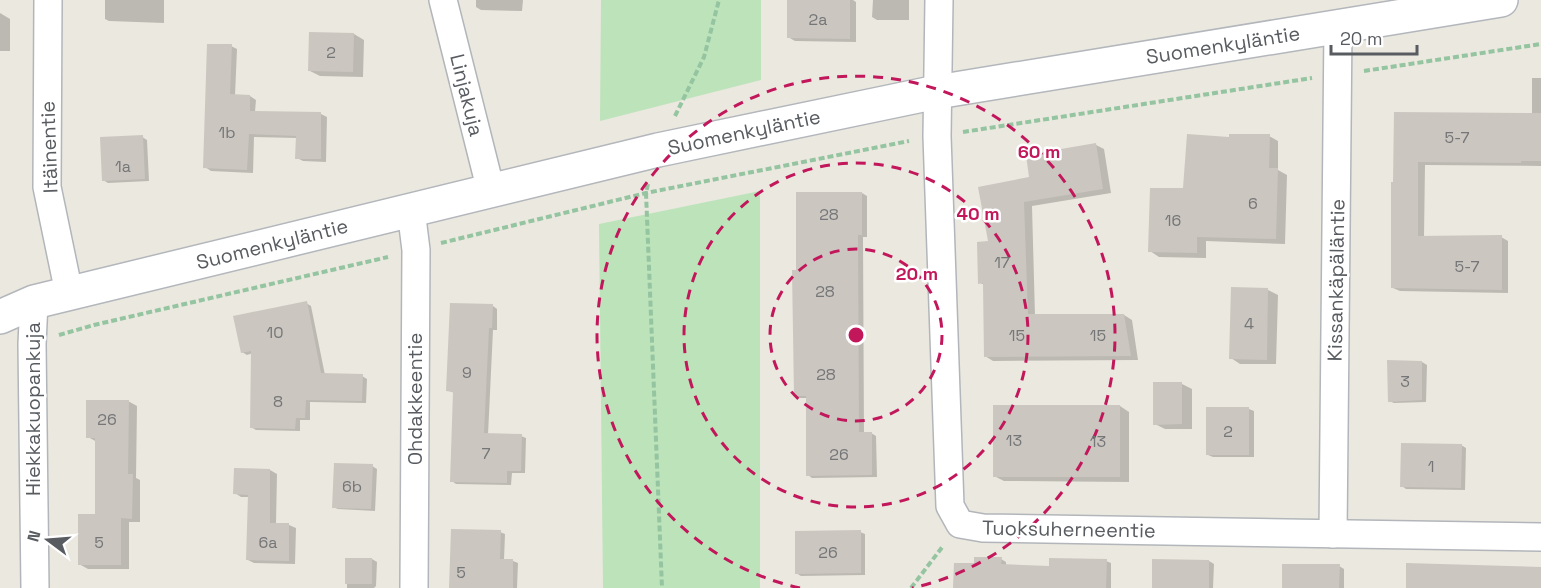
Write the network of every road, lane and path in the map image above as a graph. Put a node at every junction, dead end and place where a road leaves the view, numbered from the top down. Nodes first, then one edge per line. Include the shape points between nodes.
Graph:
1 (48, 0) edge
2 (443, 0) edge
3 (719, 0) edge
4 (939, 0) edge
5 (1501, 0) edge
6 (1338, 27) junction
7 (1541, 44) edge
8 (1338, 74) junction
9 (937, 92) junction
10 (937, 136) junction
11 (658, 150) junction
12 (491, 191) junction
13 (646, 193) junction
14 (411, 210) junction
15 (416, 250) junction
16 (69, 293) junction
17 (34, 302) junction
18 (0, 317) edge
19 (32, 344) junction
20 (960, 524) junction
21 (1333, 534) junction
22 (1541, 537) edge
23 (35, 588) edge
24 (414, 588) edge
25 (662, 588) edge
26 (911, 588) edge

1 - 16 street, Itäinentie via 47,188
2 - 12 street, Linjakuja
3 - 11 path via 704,57
4 - 9 street, Tuoksuherneentie
5 - 6 street, Suomenkyläntie
6 - 8 street, Kissankäpäläntie
6 - 9 street, Suomenkyläntie
7 - 8 path
8 - 10 path
8 - 21 street, Kissankäpäläntie
9 - 10 street, Tuoksuherneentie
9 - 11 street, Suomenkyläntie
10 - 13 path
10 - 20 street, Tuoksuherneentie via 950,506
11 - 12 street, Suomenkyläntie
11 - 13 path
12 - 14 street, Suomenkyläntie
13 - 15 path
13 - 25 path
14 - 15 street, Ohdakkeentie
14 - 16 street, Suomenkyläntie
15 - 19 path via 94,325
15 - 24 street, Ohdakkeentie
16 - 17 street, Suomenkyläntie
17 - 18 street, Suomenkyläntie
17 - 19 street, Hiekkakuopankuja
19 - 23 street, Hiekkakuopankuja
20 - 21 street, Tuoksuherneentie via 983,528
20 - 26 path
21 - 22 street, Tuoksuherneentie

